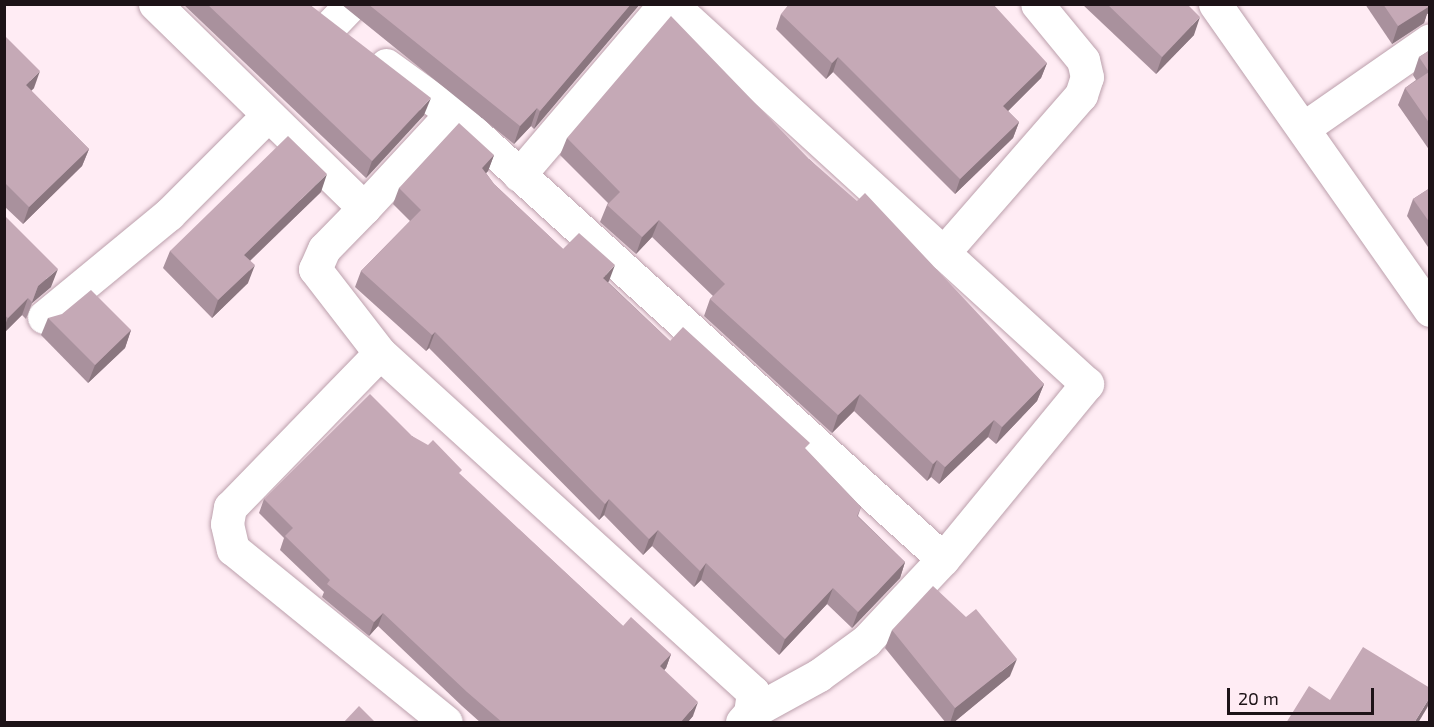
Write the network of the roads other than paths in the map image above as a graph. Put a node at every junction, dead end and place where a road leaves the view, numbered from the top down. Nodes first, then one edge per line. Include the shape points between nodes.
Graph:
1 (155, 4) edge
2 (665, 4) edge
3 (671, 4) edge
4 (1036, 4) edge
5 (1215, 4) edge
6 (331, 11) edge
7 (1430, 40) edge
8 (452, 113) junction
9 (268, 115) junction
10 (1305, 127) junction
11 (519, 175) junction
12 (364, 208) junction
13 (943, 253) junction
14 (1430, 310) edge
15 (44, 317) dead end
16 (380, 353) junction
17 (943, 559) junction
18 (746, 718) edge
19 (446, 723) edge

1 - 9 street
2 - 11 street
3 - 13 street
4 - 13 street via 1083,60 1087,77 1081,95
5 - 10 street
6 - 8 street
7 - 10 street
8 - 11 street
8 - 12 street
9 - 12 street
9 - 15 street via 169,214
10 - 14 street
11 - 17 street
12 - 16 street via 318,257 315,269
13 - 17 street via 1087,384
16 - 18 street via 753,692
16 - 19 street via 230,507 229,538 233,549
17 - 18 street via 866,641 819,675

